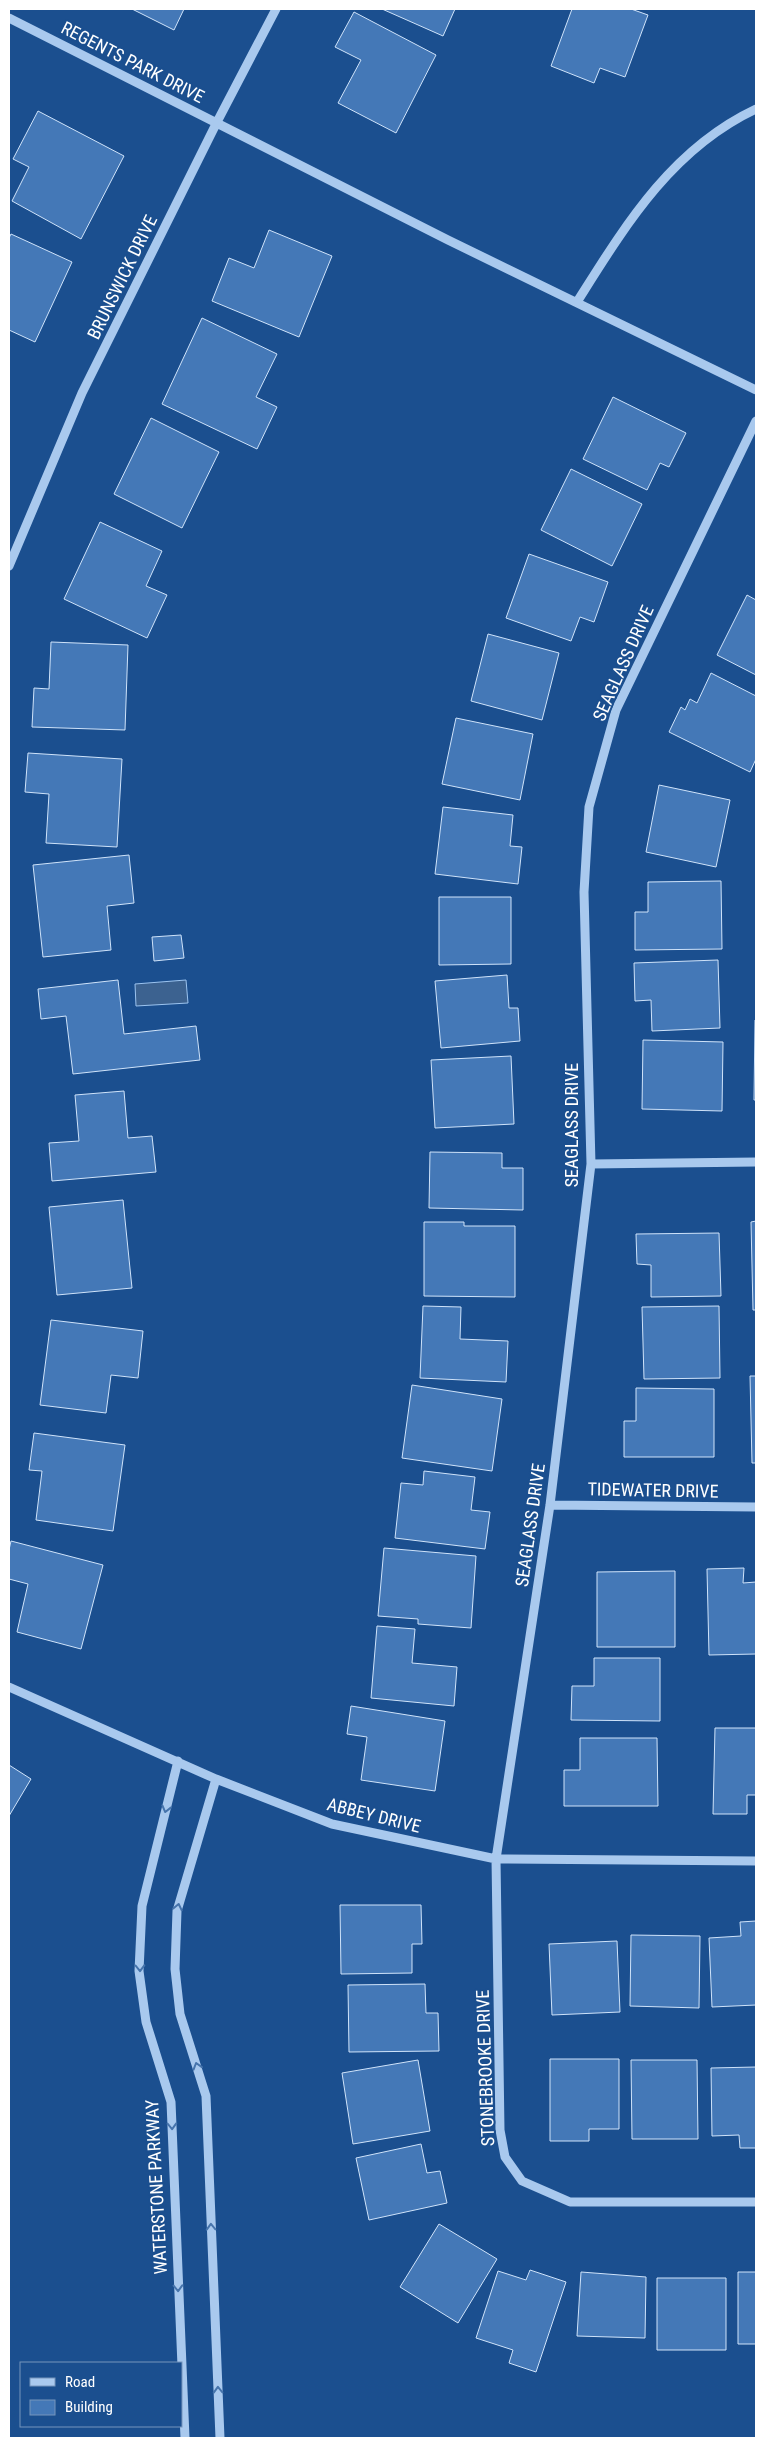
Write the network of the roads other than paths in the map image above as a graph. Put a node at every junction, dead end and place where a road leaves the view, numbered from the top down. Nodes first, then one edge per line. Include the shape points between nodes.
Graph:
1 (276, 9) edge
2 (9, 18) edge
3 (756, 109) edge
4 (217, 122) junction
5 (577, 302) junction
6 (756, 390) edge
7 (756, 422) edge
8 (9, 566) edge
9 (756, 1162) edge
10 (591, 1164) junction
11 (550, 1505) junction
12 (756, 1507) edge
13 (9, 1687) edge
14 (178, 1761) junction
15 (216, 1779) junction
16 (496, 1859) junction
17 (756, 1861) edge
18 (756, 2202) edge
19 (182, 2362) edge
20 (182, 2366) edge
21 (185, 2438) edge
22 (220, 2438) edge

1 - 4 street, BRUNSWICK DRIVE
2 - 4 street, REGENTS PARK DRIVE
3 - 5 street via 701,142 671,170 628,221
4 - 5 street, REGENTS PARK DRIVE
4 - 8 street, BRUNSWICK DRIVE via 82,393
5 - 6 street, REGENTS PARK DRIVE
7 - 10 street, SEAGLASS DRIVE via 616,710 589,807 584,892
9 - 10 street
10 - 11 street, SEAGLASS DRIVE
11 - 12 street, TIDEWATER DRIVE
11 - 16 street, SEAGLASS DRIVE
13 - 14 street, ABBEY DRIVE
14 - 15 street, ABBEY DRIVE
14 -> 19 street, WATERSTONE PARKWAY via 142,1906 139,1971 146,2022 171,2102
15 - 16 street, ABBEY DRIVE via 332,1824
22 -> 15 street via 206,2096 180,2014 175,1969 177,1911
16 - 17 street, ABBEY DRIVE
16 - 18 street, STONEBROOKE DRIVE via 500,2130 505,2157 522,2181 570,2202
20 -> 21 street, WATERSTONE PARKWAY

